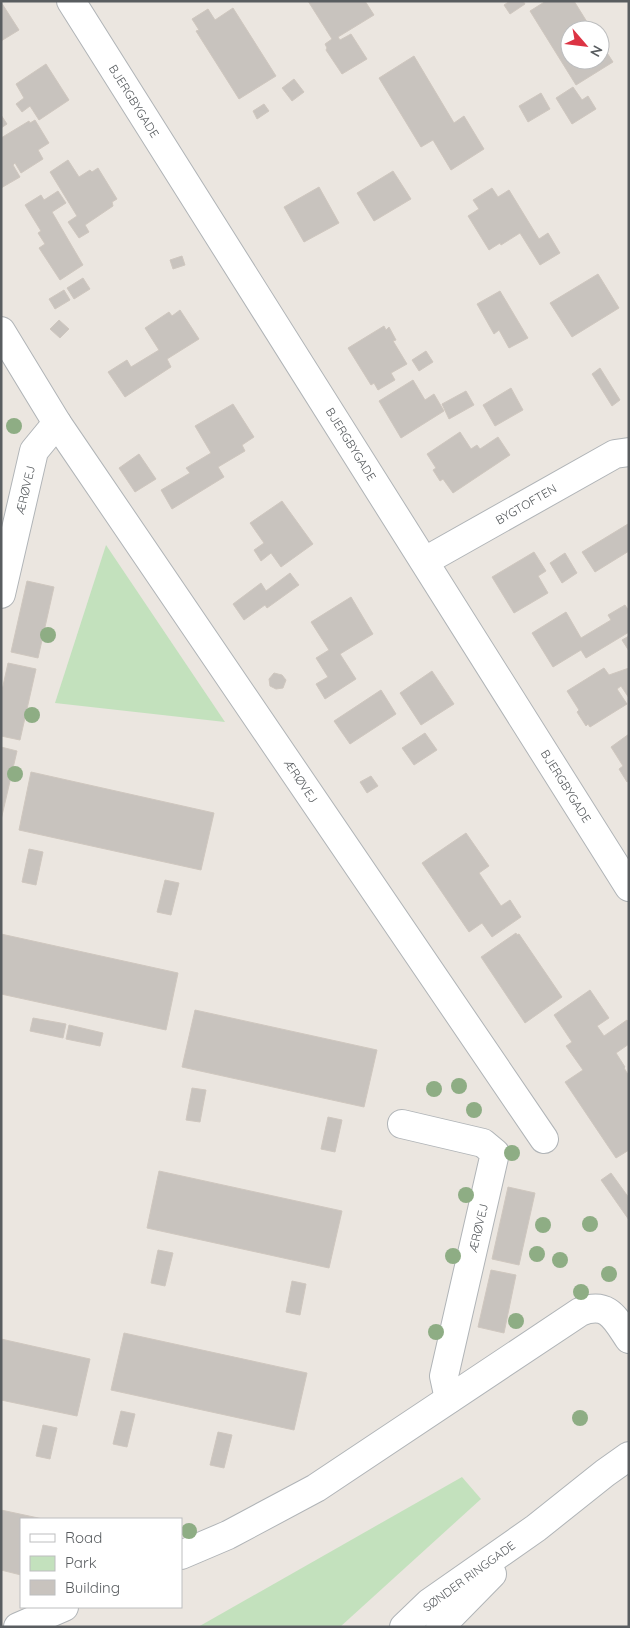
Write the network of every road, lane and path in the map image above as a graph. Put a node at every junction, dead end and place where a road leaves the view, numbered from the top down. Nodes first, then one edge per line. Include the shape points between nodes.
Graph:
1 (71, 1) edge
2 (1, 331) edge
3 (57, 424) junction
4 (629, 452) edge
5 (425, 561) junction
6 (1, 594) edge
7 (629, 886) edge
8 (402, 1124) dead end
9 (544, 1139) dead end
10 (629, 1338) edge
11 (449, 1399) junction
12 (629, 1456) edge
13 (536, 1528) junction
14 (182, 1556) edge
15 (62, 1608) edge
16 (18, 1627) edge
17 (404, 1627) edge
18 (440, 1627) edge

1 - 5 street, BJERGBYGADE
2 - 3 street, ÆRØVEJ
3 - 6 street, ÆRØVEJ via 34,451
3 - 9 street, ÆRØVEJ
4 - 5 street, BYGTOFTEN via 615,454
5 - 7 street, BJERGBYGADE
8 - 11 street, ÆRØVEJ via 483,1143 496,1153 444,1376
10 - 11 street via 606,1310 588,1308
11 - 14 street via 316,1488
12 - 13 street, SØNDER RINGGADE
13 - 17 street, SØNDER RINGGADE via 429,1603
13 - 18 street, SØNDER RINGGADE
15 - 16 street

